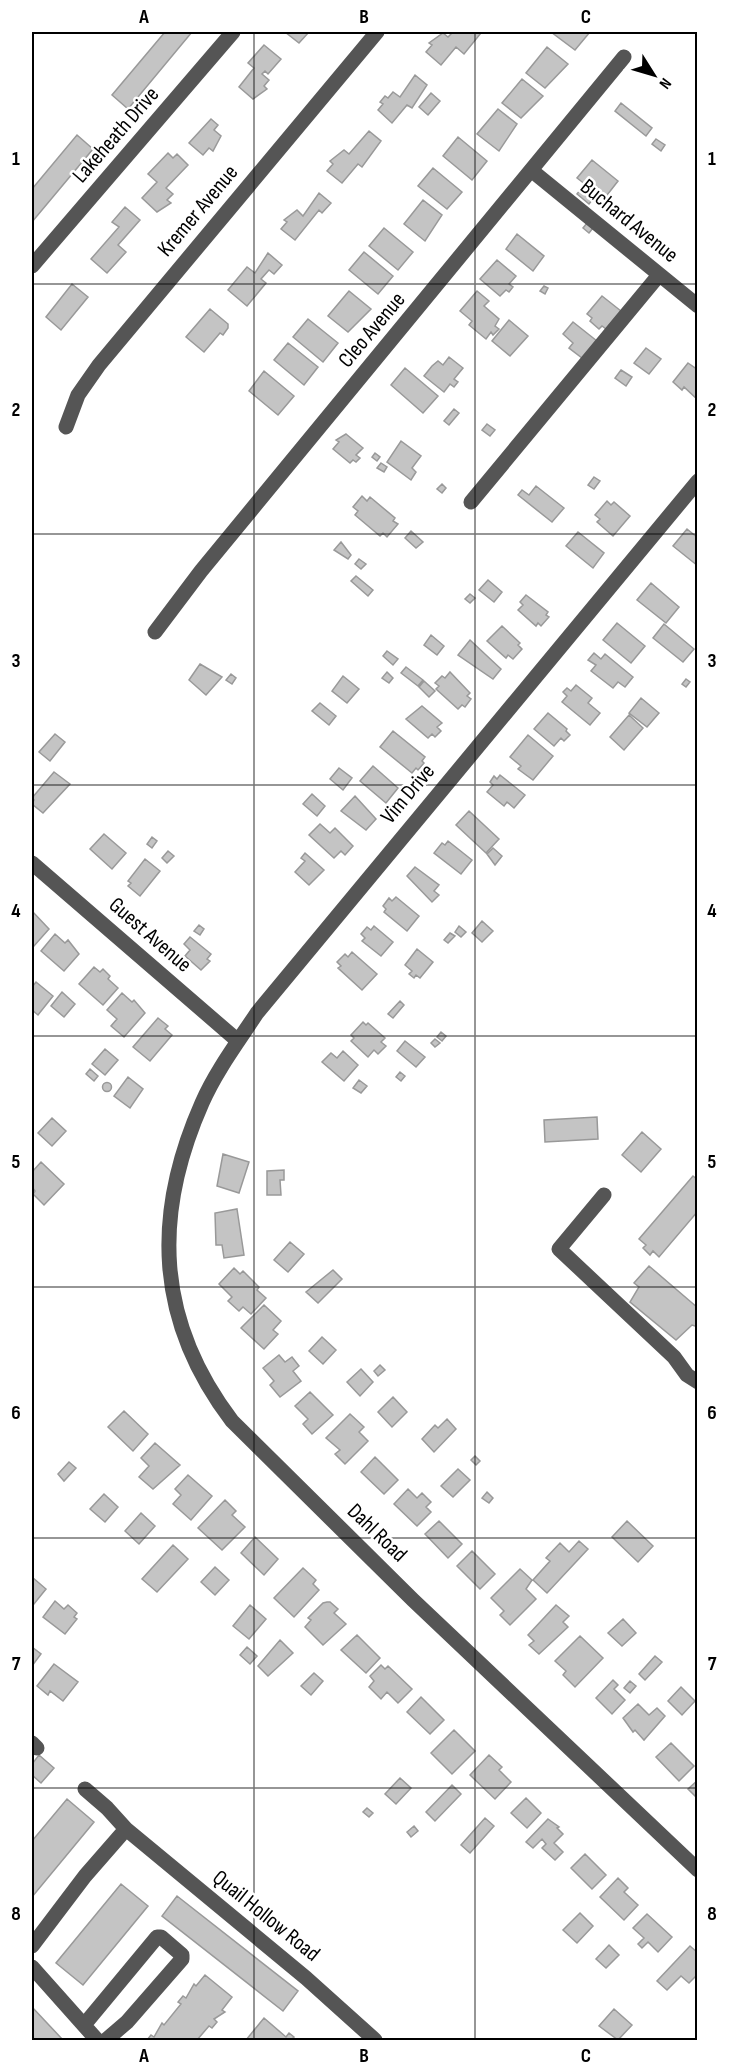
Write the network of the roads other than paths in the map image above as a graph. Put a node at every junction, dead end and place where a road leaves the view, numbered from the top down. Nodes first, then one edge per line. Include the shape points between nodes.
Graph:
1 (233, 32) edge
2 (377, 32) edge
3 (624, 57) dead end
4 (531, 170) junction
5 (32, 266) edge
6 (659, 275) junction
7 (698, 306) edge
8 (66, 427) dead end
9 (698, 481) edge
10 (471, 502) dead end
11 (155, 632) dead end
12 (32, 862) edge
13 (238, 1041) junction
14 (183, 1155) joint
15 (603, 1195) dead end
16 (698, 1382) edge
17 (85, 1789) dead end
18 (126, 1829) junction
19 (698, 1870) edge
20 (32, 1946) edge
21 (32, 1967) edge
22 (84, 2025) junction
23 (97, 2040) edge
24 (106, 2040) edge
25 (375, 2040) edge

1 - 5 street, Lakeheath Drive
2 - 8 street, Kremer Avenue via 99,365 78,395
3 - 4 street, Cleo Avenue
4 - 6 street, Buchard Avenue
4 - 11 street, Cleo Avenue
6 - 7 street, Buchard Avenue
6 - 10 street
9 - 13 street, Vim Drive via 296,964
12 - 13 street, Guest Avenue
13 - 14 street, Vim Drive via 202,1101
14 - 19 street, Dahl Road via 174,1186 169,1228 173,1298 182,1335 212,1395 264,1455
15 - 16 street via 559,1249
17 - 18 street, Quail Hollow Road
18 - 20 street
18 - 25 street, Quail Hollow Road
21 - 22 street
22 - 23 street
22 - 24 street via 161,1937 182,1959

